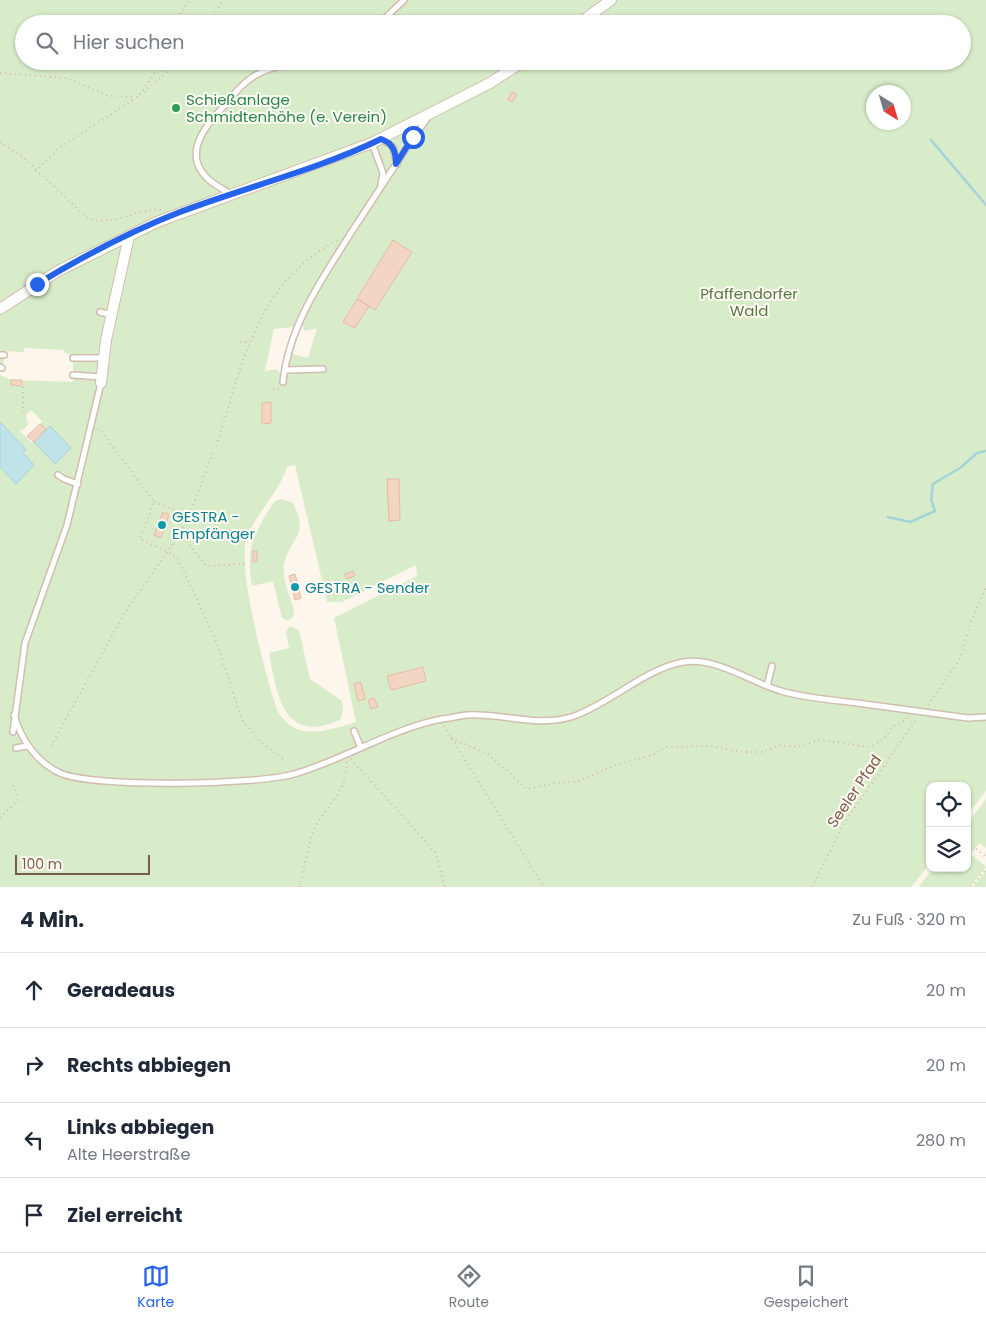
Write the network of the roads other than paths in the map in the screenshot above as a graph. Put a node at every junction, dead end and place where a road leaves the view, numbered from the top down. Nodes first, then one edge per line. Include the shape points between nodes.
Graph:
1 (404, 0) edge
2 (611, 0) edge
3 (388, 15) edge
4 (590, 15) edge
5 (270, 70) edge
6 (510, 70) edge
7 (429, 114) junction
8 (376, 141) junction
9 (396, 164) junction
10 (381, 185) junction
11 (231, 194) junction
12 (129, 236) junction
13 (0, 309) edge
14 (100, 312) dead end
15 (112, 315) junction
16 (74, 358) dead end
17 (103, 358) junction
18 (323, 369) dead end
19 (284, 370) junction
20 (73, 375) dead end
21 (101, 380) junction
22 (283, 382) dead end
23 (58, 475) dead end
24 (78, 484) junction
25 (772, 666) dead end
26 (767, 686) junction
27 (14, 715) junction
28 (986, 717) edge
29 (354, 731) dead end
30 (13, 732) dead end
31 (28, 746) junction
32 (16, 748) dead end
33 (361, 748) junction

1 - 3 lane
2 - 4 street
5 - 11 lane via 258,74 232,97 202,132 196,149 198,165 206,178
6 - 7 street
7 - 8 street
7 - 9 lane
8 - 9 lane via 393,147
8 - 10 lane via 383,173
8 - 11 street
9 - 10 lane
10 - 19 lane via 297,326
11 - 12 street via 178,213
12 - 13 street via 58,271
12 - 15 street
14 - 15 lane
15 - 17 street
16 - 17 lane
17 - 21 street
18 - 19 lane
19 - 22 lane
20 - 21 lane
21 - 24 lane
23 - 24 lane
24 - 27 lane via 62,544 28,633
25 - 26 lane
26 - 28 lane via 819,698 968,718
26 - 33 lane via 729,670 684,662 659,671 572,717 550,721 469,715 417,725
27 - 30 lane
27 - 31 lane
29 - 33 lane
31 - 32 lane
31 - 33 lane via 62,774 93,780 154,782 267,780 305,770

